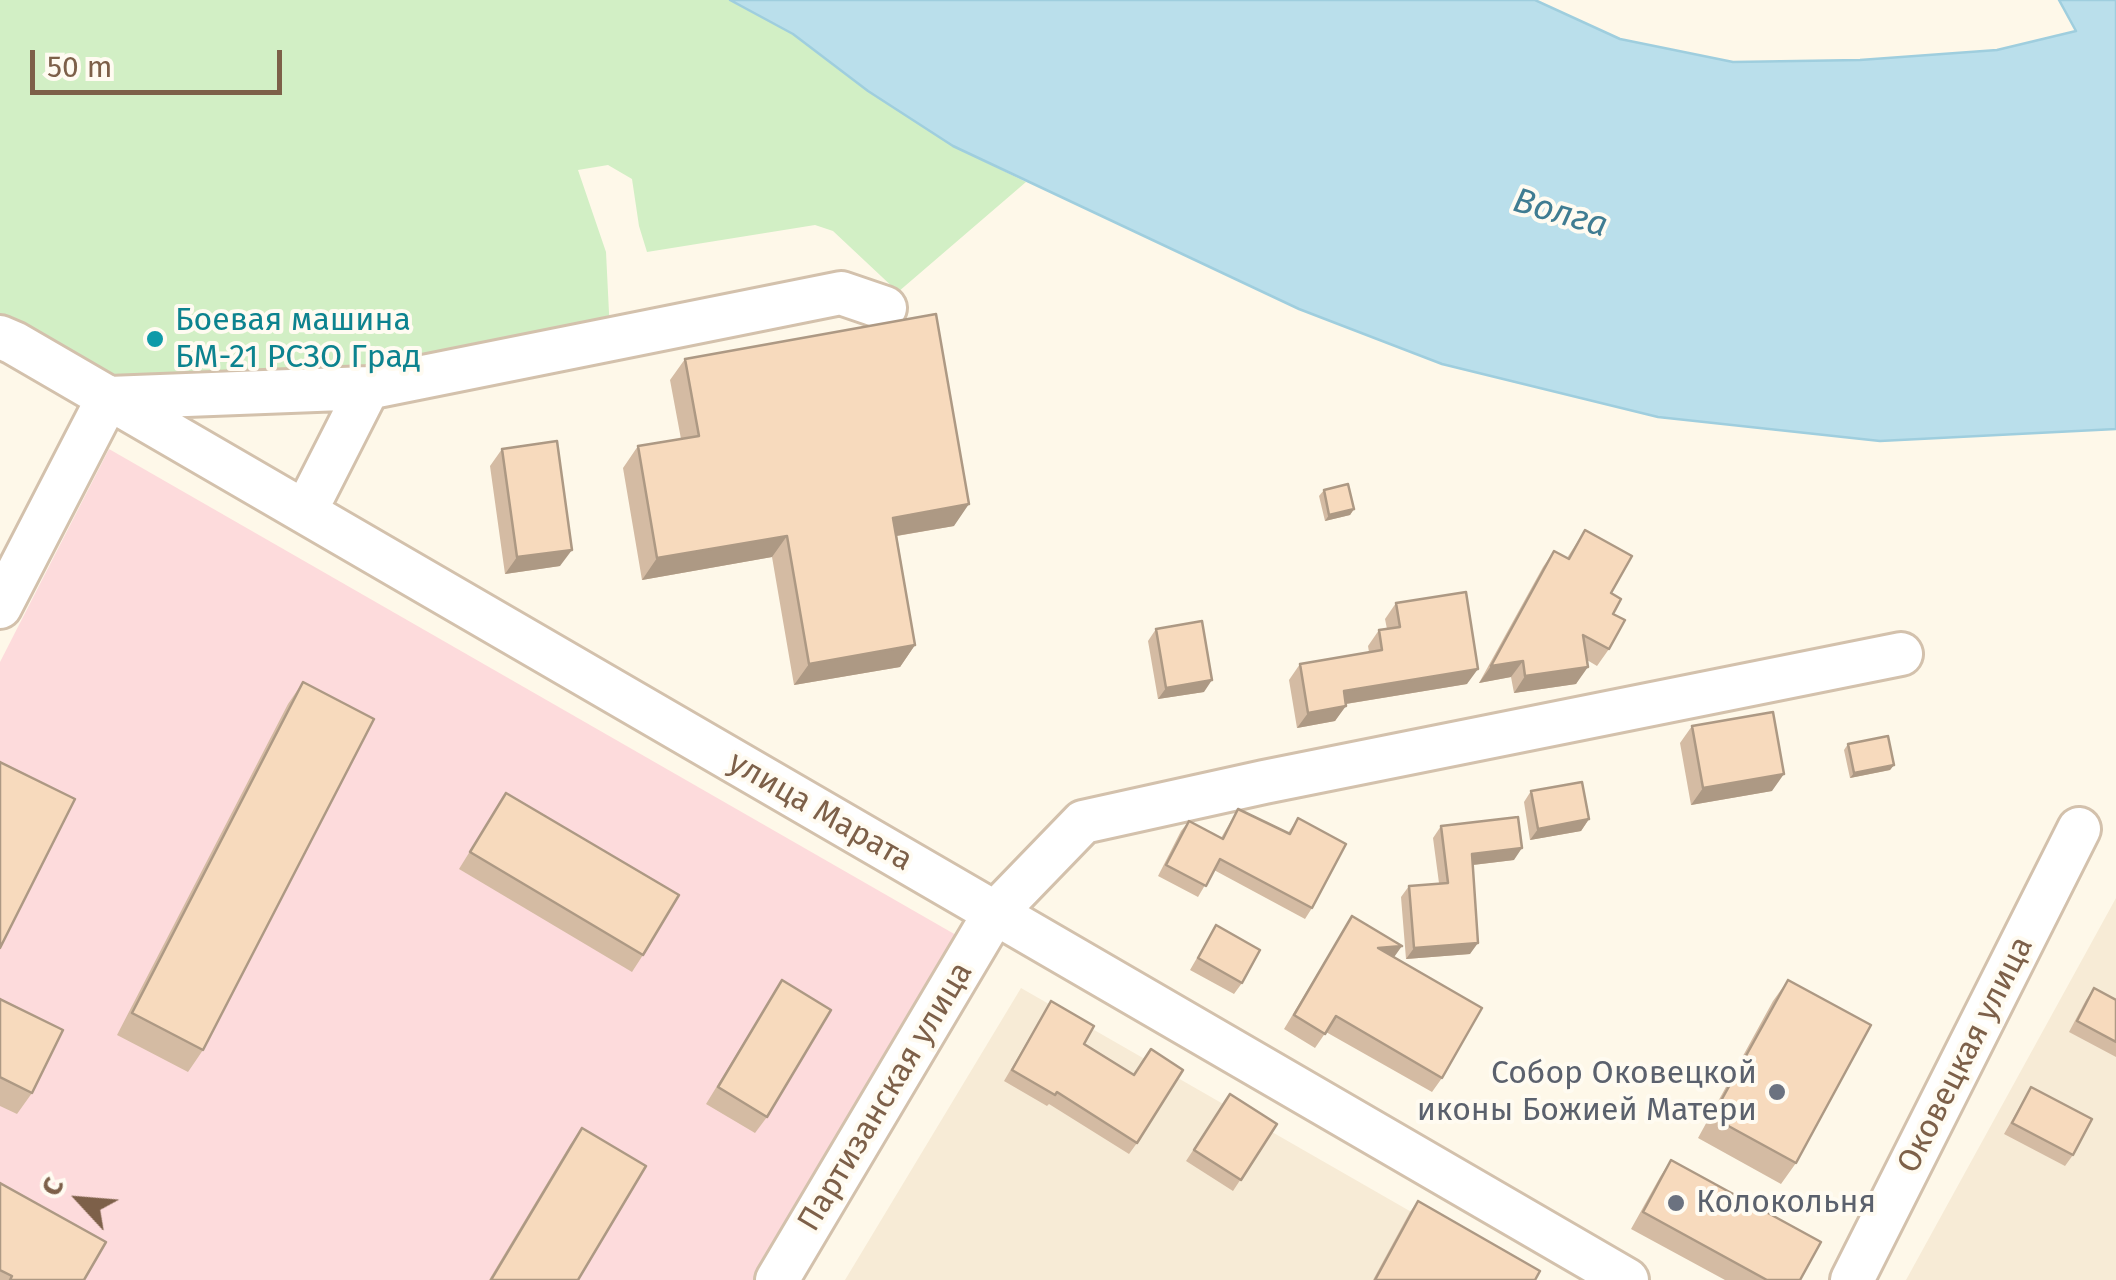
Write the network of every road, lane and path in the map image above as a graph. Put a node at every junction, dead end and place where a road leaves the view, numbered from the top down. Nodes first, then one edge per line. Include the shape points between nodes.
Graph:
1 (886, 308) dead end
2 (7, 340) edge
3 (368, 388) junction
4 (108, 398) junction
5 (305, 512) junction
6 (0, 607) edge
7 (1902, 654) dead end
8 (2079, 830) dead end
9 (994, 914) junction
10 (777, 1280) edge
11 (1627, 1280) edge
12 (1852, 1280) edge

1 - 3 street via 841,294
2 - 4 street, улица Марата
3 - 4 street
3 - 5 street
4 - 5 street, улица Марата
4 - 6 street
5 - 9 street, улица Марата
7 - 9 street, Партизанская улица via 1083,822
8 - 12 street, Оковецкая улица
9 - 10 street, Партизанская улица
9 - 11 street, улица Марата

